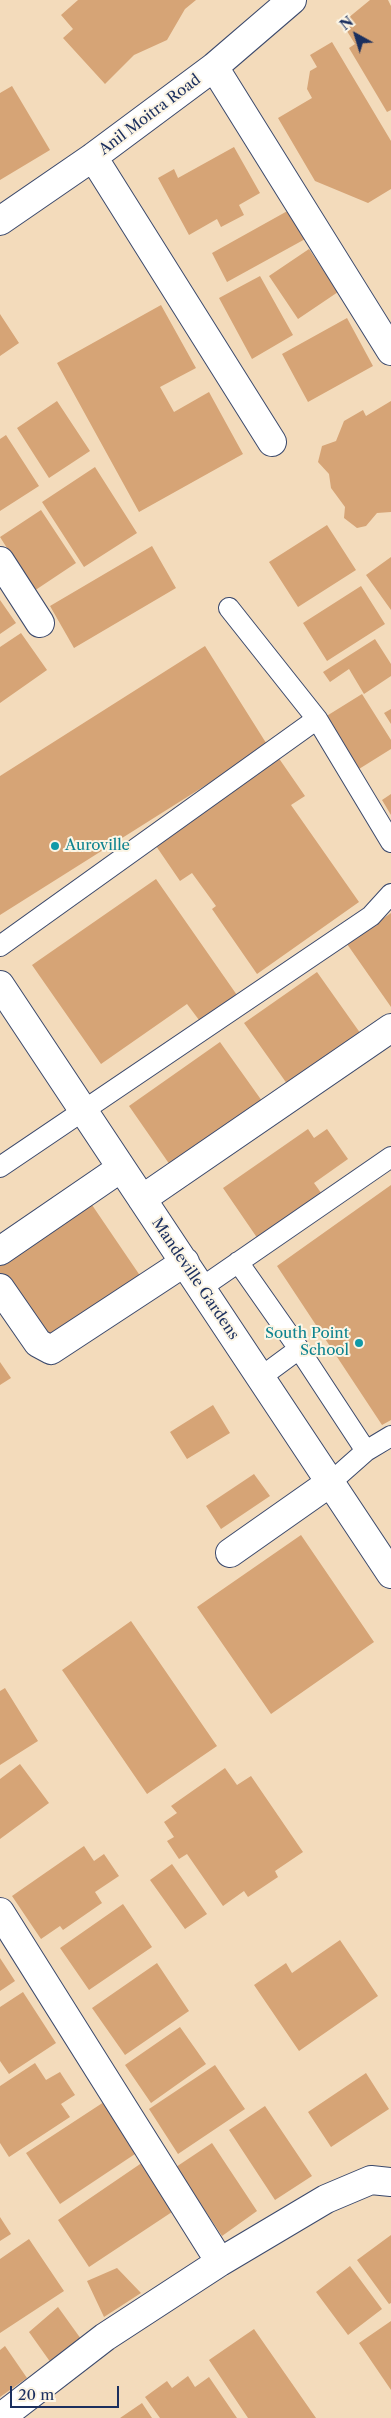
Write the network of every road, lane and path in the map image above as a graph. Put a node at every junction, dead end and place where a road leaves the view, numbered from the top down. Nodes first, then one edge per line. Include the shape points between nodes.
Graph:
1 (292, 0) edge
2 (214, 67) junction
3 (92, 157) junction
4 (0, 220) edge
5 (389, 342) edge
6 (272, 442) dead end
7 (0, 561) edge
8 (229, 608) dead end
9 (40, 623) dead end
10 (317, 719) junction
11 (391, 842) edge
12 (391, 894) edge
13 (0, 946) edge
14 (0, 985) edge
15 (391, 1028) edge
16 (84, 1111) junction
17 (391, 1157) edge
18 (0, 1167) edge
19 (121, 1168) junction
20 (142, 1199) junction
21 (0, 1251) edge
22 (185, 1262) junction
23 (238, 1262) junction
24 (0, 1288) edge
25 (201, 1288) junction
26 (299, 1349) junction
27 (261, 1377) junction
28 (391, 1436) edge
29 (366, 1451) junction
30 (331, 1482) junction
31 (230, 1553) dead end
32 (391, 1574) edge
33 (0, 1912) edge
34 (391, 2182) edge
35 (220, 2262) junction
36 (0, 2418) edge

1 - 2 street, Anil Moitra Road
2 - 3 street, Anil Moitra Road
2 - 5 street
3 - 4 street, Anil Moitra Road
3 - 6 street
7 - 9 street
8 - 10 lane
10 - 11 lane
10 - 13 lane
12 - 16 lane via 371,916
14 - 16 street, Mandeville Gardens
15 - 20 street
16 - 18 lane
16 - 19 street, Mandeville Gardens
17 - 23 lane
19 - 20 street, Mandeville Gardens
19 - 21 street
20 - 22 street, Mandeville Gardens
22 - 24 street via 51,1350 38,1343
22 - 25 street, Mandeville Gardens
23 - 25 lane
23 - 26 lane
25 - 27 street, Mandeville Gardens
26 - 27 lane
26 - 29 lane
27 - 30 street, Mandeville Gardens
28 - 29 lane
29 - 30 lane
30 - 31 street
30 - 32 street, Mandeville Gardens
33 - 35 street
34 - 35 street via 372,2180 326,2199
35 - 36 street via 105,2337

